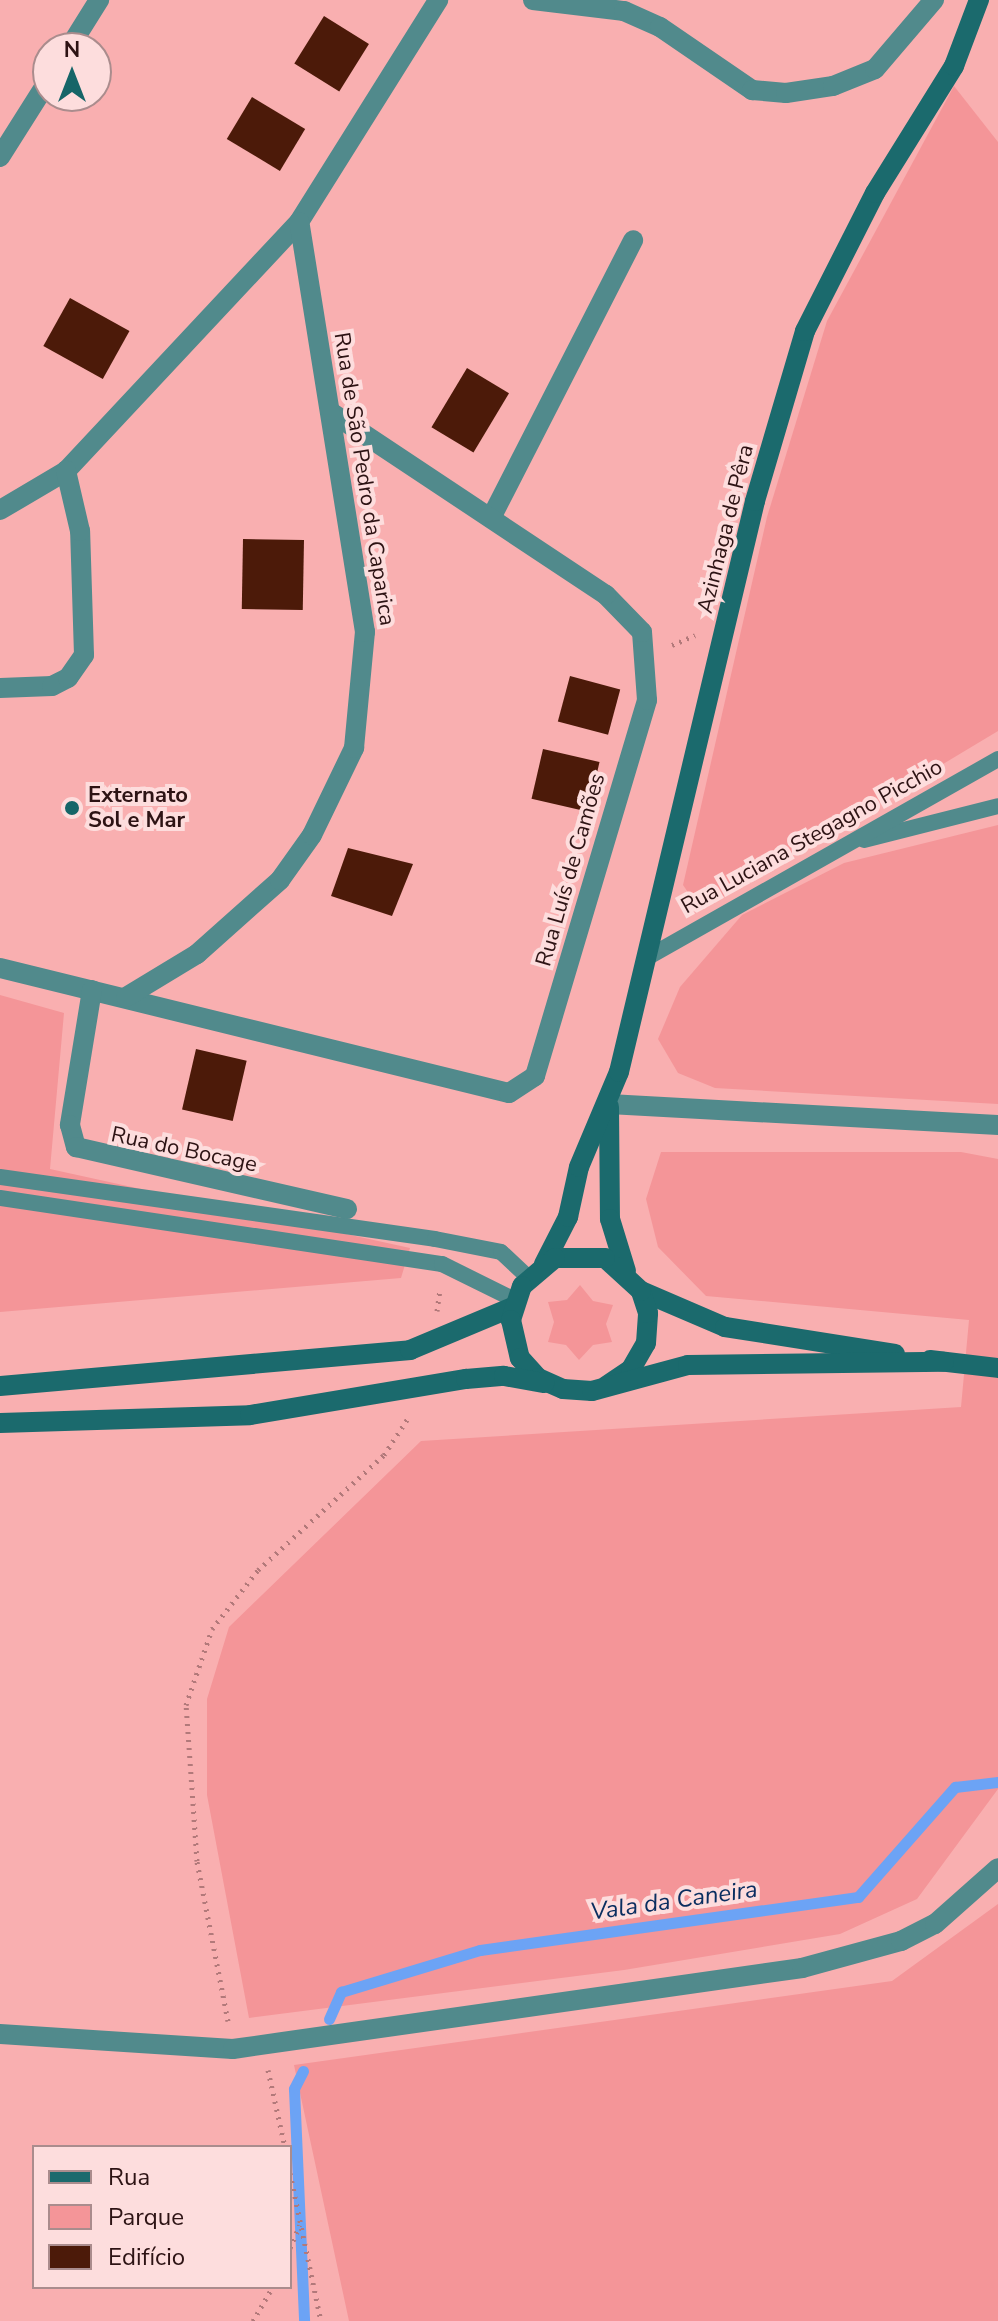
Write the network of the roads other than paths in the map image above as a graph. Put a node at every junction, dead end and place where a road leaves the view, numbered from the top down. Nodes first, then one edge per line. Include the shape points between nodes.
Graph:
1 (99, 0) edge
2 (438, 0) edge
3 (533, 0) edge
4 (934, 0) edge
5 (979, 0) edge
6 (79, 32) edge
7 (32, 106) edge
8 (0, 157) edge
9 (299, 222) junction
10 (633, 240) dead end
11 (331, 412) junction
12 (66, 471) junction
13 (0, 510) edge
14 (491, 518) junction
15 (0, 688) edge
16 (998, 759) edge
17 (998, 806) edge
18 (843, 845) junction
19 (650, 956) junction
20 (0, 968) edge
21 (92, 990) junction
22 (126, 997) junction
23 (609, 1104) junction
24 (998, 1125) edge
25 (0, 1177) edge
26 (0, 1198) edge
27 (347, 1209) dead end
28 (536, 1271) junction
29 (626, 1271) junction
30 (641, 1291) junction
31 (514, 1304) junction
32 (944, 1362) junction
33 (998, 1368) edge
34 (0, 1386) edge
35 (606, 1386) junction
36 (563, 1389) junction
37 (0, 1423) edge
38 (998, 1868) edge
39 (0, 2034) edge

1 - 6 street
2 - 9 street
3 - 4 street via 624,11 660,27 752,90 786,93 833,86 875,69
5 - 19 main road, Azinhaga de Pêra via 954,66 875,193 805,331 727,624
7 - 8 street
9 - 11 street, Rua de São Pedro da Caparica
9 - 12 street
10 - 14 street
11 - 14 street, Rua Luís de Camões
11 - 22 street, Rua de São Pedro da Caparica via 365,632 354,748 312,835 280,880 209,945
12 - 13 street
12 - 15 street via 80,531 84,655 68,678 52,686
14 - 22 street, Rua Luís de Camões via 606,595 642,632 647,700 535,1076 509,1093
16 - 18 lane, Rua Luciana Stegagno Picchio
17 - 18 lane
18 - 19 lane, Rua Luciana Stegagno Picchio
19 - 23 main road, Azinhaga de Pêra
20 - 21 street
21 - 22 street
21 - 27 street, Rua do Bocage via 70,1125 76,1147
23 - 24 street
23 - 28 main road, Azinhaga de Pêra via 579,1167 568,1217
23 - 29 main road, Azinhaga de Pêra via 610,1219
25 - 28 lane via 435,1239 501,1252
26 - 31 lane via 442,1264
28 - 29 main road via 580,1254
28 - 31 main road
29 - 30 main road
30 - 32 main road via 725,1327
30 - 35 main road via 648,1313 646,1343 631,1369
31 - 34 main road via 410,1350
31 - 36 main road via 512,1334 520,1358 538,1378
32 - 33 main road
32 - 35 main road via 688,1365
35 - 36 main road
36 - 37 main road via 504,1376 275,1413
38 - 39 street via 935,1924 834,1962 233,2049

